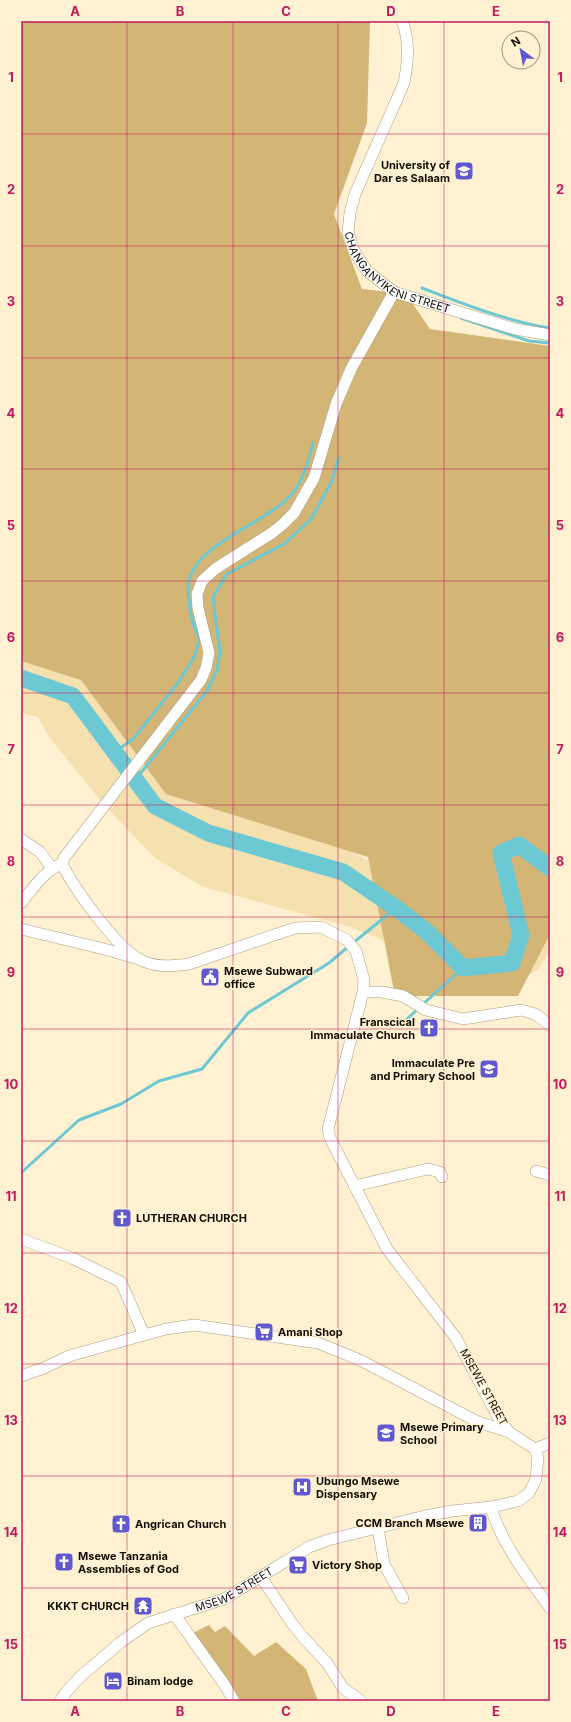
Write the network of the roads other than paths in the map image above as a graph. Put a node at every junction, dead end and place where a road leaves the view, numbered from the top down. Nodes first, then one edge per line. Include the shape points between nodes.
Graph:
1 (402, 21) edge
2 (394, 292) junction
3 (550, 335) edge
4 (21, 839) edge
5 (57, 866) junction
6 (21, 903) edge
7 (21, 929) edge
8 (139, 960) junction
9 (363, 992) junction
10 (550, 1025) edge
11 (536, 1171) dead end
12 (550, 1175) edge
13 (442, 1177) dead end
14 (354, 1186) junction
15 (21, 1239) edge
16 (144, 1334) junction
17 (21, 1376) edge
18 (509, 1432) junction
19 (550, 1443) edge
20 (535, 1449) junction
21 (491, 1507) junction
22 (378, 1528) junction
23 (261, 1577) junction
24 (403, 1598) dead end
25 (550, 1608) edge
26 (174, 1614) junction
27 (60, 1701) edge
28 (234, 1701) edge
29 (362, 1701) edge

1 - 2 street, CHANGANYIKENI STREET via 407,33 407,68 404,83 355,194 348,232 354,251 364,267
2 - 3 street, CHANGANYIKENI STREET via 515,329
2 - 5 street via 351,369 336,404 314,478 294,512 272,533 215,569 202,581 197,594 198,608 209,653 202,680
4 - 5 street
5 - 6 street
5 - 8 street via 111,934
7 - 8 street
8 - 9 street, MSEWE STREET via 172,966 189,964 295,928 321,927 347,940 356,951 364,980
9 - 10 street via 403,996 426,1010 463,1019 521,1010 535,1014
9 - 14 street, MSEWE STREET via 328,1129 333,1147
11 - 12 street
13 - 14 street via 440,1172 428,1168
14 - 18 street, MSEWE STREET via 387,1249 456,1338 499,1419
15 - 16 street via 72,1258 121,1282
16 - 17 street via 69,1356
16 - 18 street via 194,1325 318,1343 360,1360 478,1422
18 - 20 street, MSEWE STREET
19 - 20 street
20 - 21 street, MSEWE STREET via 538,1458 536,1479 529,1493 518,1501
21 - 22 street, MSEWE STREET via 452,1511
21 - 25 street via 524,1572
22 - 23 street, MSEWE STREET via 310,1547
22 - 24 street via 384,1564
23 - 26 street, MSEWE STREET via 224,1599
23 - 29 street via 291,1622 327,1662 343,1688
26 - 27 street, MSEWE STREET via 148,1623 121,1642 81,1676
26 - 28 street

